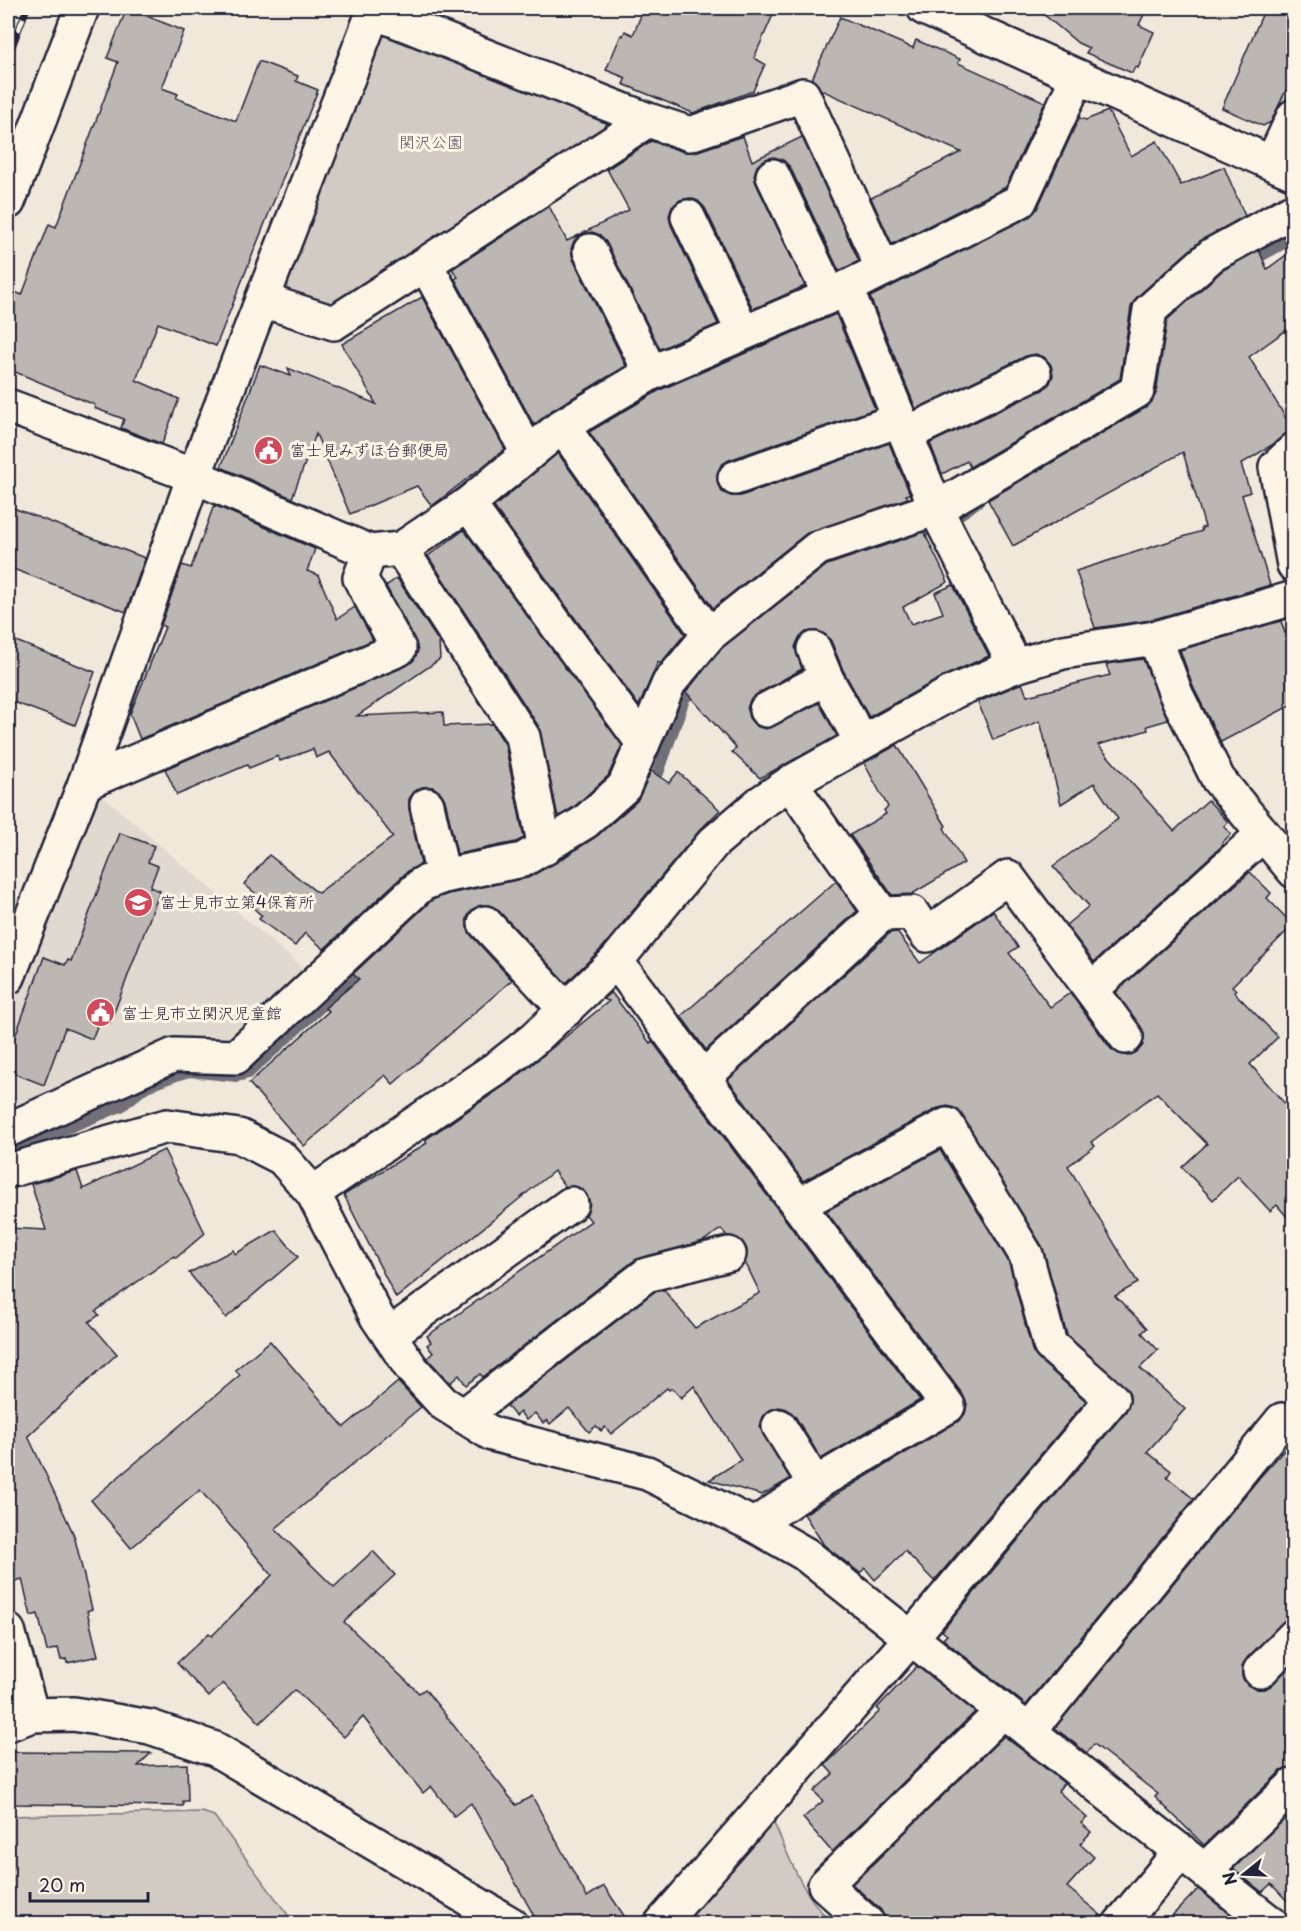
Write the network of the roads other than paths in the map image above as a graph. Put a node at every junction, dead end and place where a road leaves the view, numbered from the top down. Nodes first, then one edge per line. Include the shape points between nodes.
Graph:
1 (82, 8) edge
2 (924, 8) edge
3 (374, 10) edge
4 (1077, 78) junction
5 (1293, 116) edge
6 (648, 120) junction
7 (1283, 168) edge
8 (773, 176) dead end
9 (8, 202) edge
10 (1293, 210) edge
11 (687, 217) dead end
12 (590, 251) dead end
13 (426, 265) junction
14 (883, 269) junction
15 (838, 292) junction
16 (262, 300) junction
17 (743, 332) junction
18 (651, 373) junction
19 (1034, 373) dead end
20 (8, 406) edge
21 (562, 426) junction
22 (902, 427) junction
23 (1293, 450) edge
24 (528, 453) junction
25 (194, 476) junction
26 (735, 478) dead end
27 (468, 504) junction
28 (941, 518) junction
29 (386, 550) junction
30 (1293, 565) edge
31 (1293, 598) edge
32 (709, 635) junction
33 (1155, 638) junction
34 (1016, 666) junction
35 (766, 710) dead end
36 (861, 741) junction
37 (643, 743) junction
38 (85, 783) junction
39 (790, 783) junction
40 (427, 804) dead end
41 (1262, 835) junction
42 (545, 848) junction
43 (1293, 870) edge
44 (443, 876) junction
45 (882, 914) junction
46 (485, 923) dead end
47 (616, 961) junction
48 (8, 977) edge
49 (1092, 989) junction
50 (566, 1010) junction
51 (1126, 1036) dead end
52 (703, 1078) junction
53 (8, 1130) edge
54 (8, 1171) edge
55 (314, 1193) junction
56 (571, 1204) dead end
57 (798, 1205) junction
58 (729, 1254) dead end
59 (389, 1335) junction
60 (464, 1416) junction
61 (1282, 1420) dead end
62 (778, 1426) dead end
63 (815, 1484) junction
64 (754, 1525) junction
65 (8, 1631) edge
66 (1293, 1636) edge
67 (911, 1638) junction
68 (1260, 1671) dead end
69 (1003, 1711) junction
70 (20, 1720) edge
71 (1029, 1731) junction
72 (1293, 1785) edge
73 (1193, 1861) junction
74 (511, 1923) edge
75 (661, 1923) edge
76 (868, 1923) edge
77 (1120, 1923) edge
78 (1272, 1923) edge

1 - 9 street
2 - 4 street
3 - 6 street
3 - 16 street
4 - 7 street
4 - 14 street via 1020,201
5 - 7 street
6 - 13 street
6 - 14 street via 690,134 803,95
8 - 15 street
10 - 28 street via 1212,255 1150,310 1137,391
11 - 17 street
12 - 18 street
13 - 16 street via 334,323
13 - 24 street
14 - 15 street
15 - 17 street
15 - 22 street
16 - 25 street
17 - 18 street
18 - 21 street
19 - 22 street
20 - 25 street
21 - 24 street
21 - 32 street
22 - 26 street
22 - 28 street
23 - 30 street via 1276,467
24 - 27 street
25 - 29 street
25 - 38 street
27 - 29 street
27 - 37 street
28 - 32 street via 818,548
28 - 34 street
29 - 38 street via 360,578 399,649
29 - 42 street via 524,737
31 - 33 street
32 - 37 street via 669,683
33 - 34 street via 1063,652
33 - 41 street via 1176,694 1218,779
34 - 36 street via 954,691
35 - 36 street via 820,664
36 - 39 street
37 - 42 street via 624,787 585,822
38 - 48 street
39 - 45 street
39 - 47 street via 713,843
40 - 44 street
41 - 43 street
41 - 49 street
42 - 44 street via 523,860
44 - 53 street via 422,884 236,1057 174,1055
45 - 49 street via 912,913 927,935 1008,877
45 - 52 street
46 - 50 street
47 - 50 street
47 - 52 street
49 - 51 street
50 - 55 street via 501,1065
52 - 57 street
54 - 55 street via 167,1126 239,1136 282,1158
55 - 59 street
56 - 59 street
57 - 63 street via 948,1406
57 - 67 street via 947,1125 1026,1255 1050,1345 1112,1399
58 - 60 street via 646,1275
59 - 60 street via 412,1369 443,1403
60 - 64 street via 492,1434 647,1473
61 - 71 street
62 - 63 street
63 - 64 street
64 - 67 street via 805,1554
65 - 70 street
66 - 68 street
67 - 69 street
67 - 75 street
69 - 71 street
69 - 76 street via 825,1885
70 - 74 street via 74,1714 150,1727 215,1749
71 - 73 street
72 - 73 street
73 - 77 street
73 - 78 street

